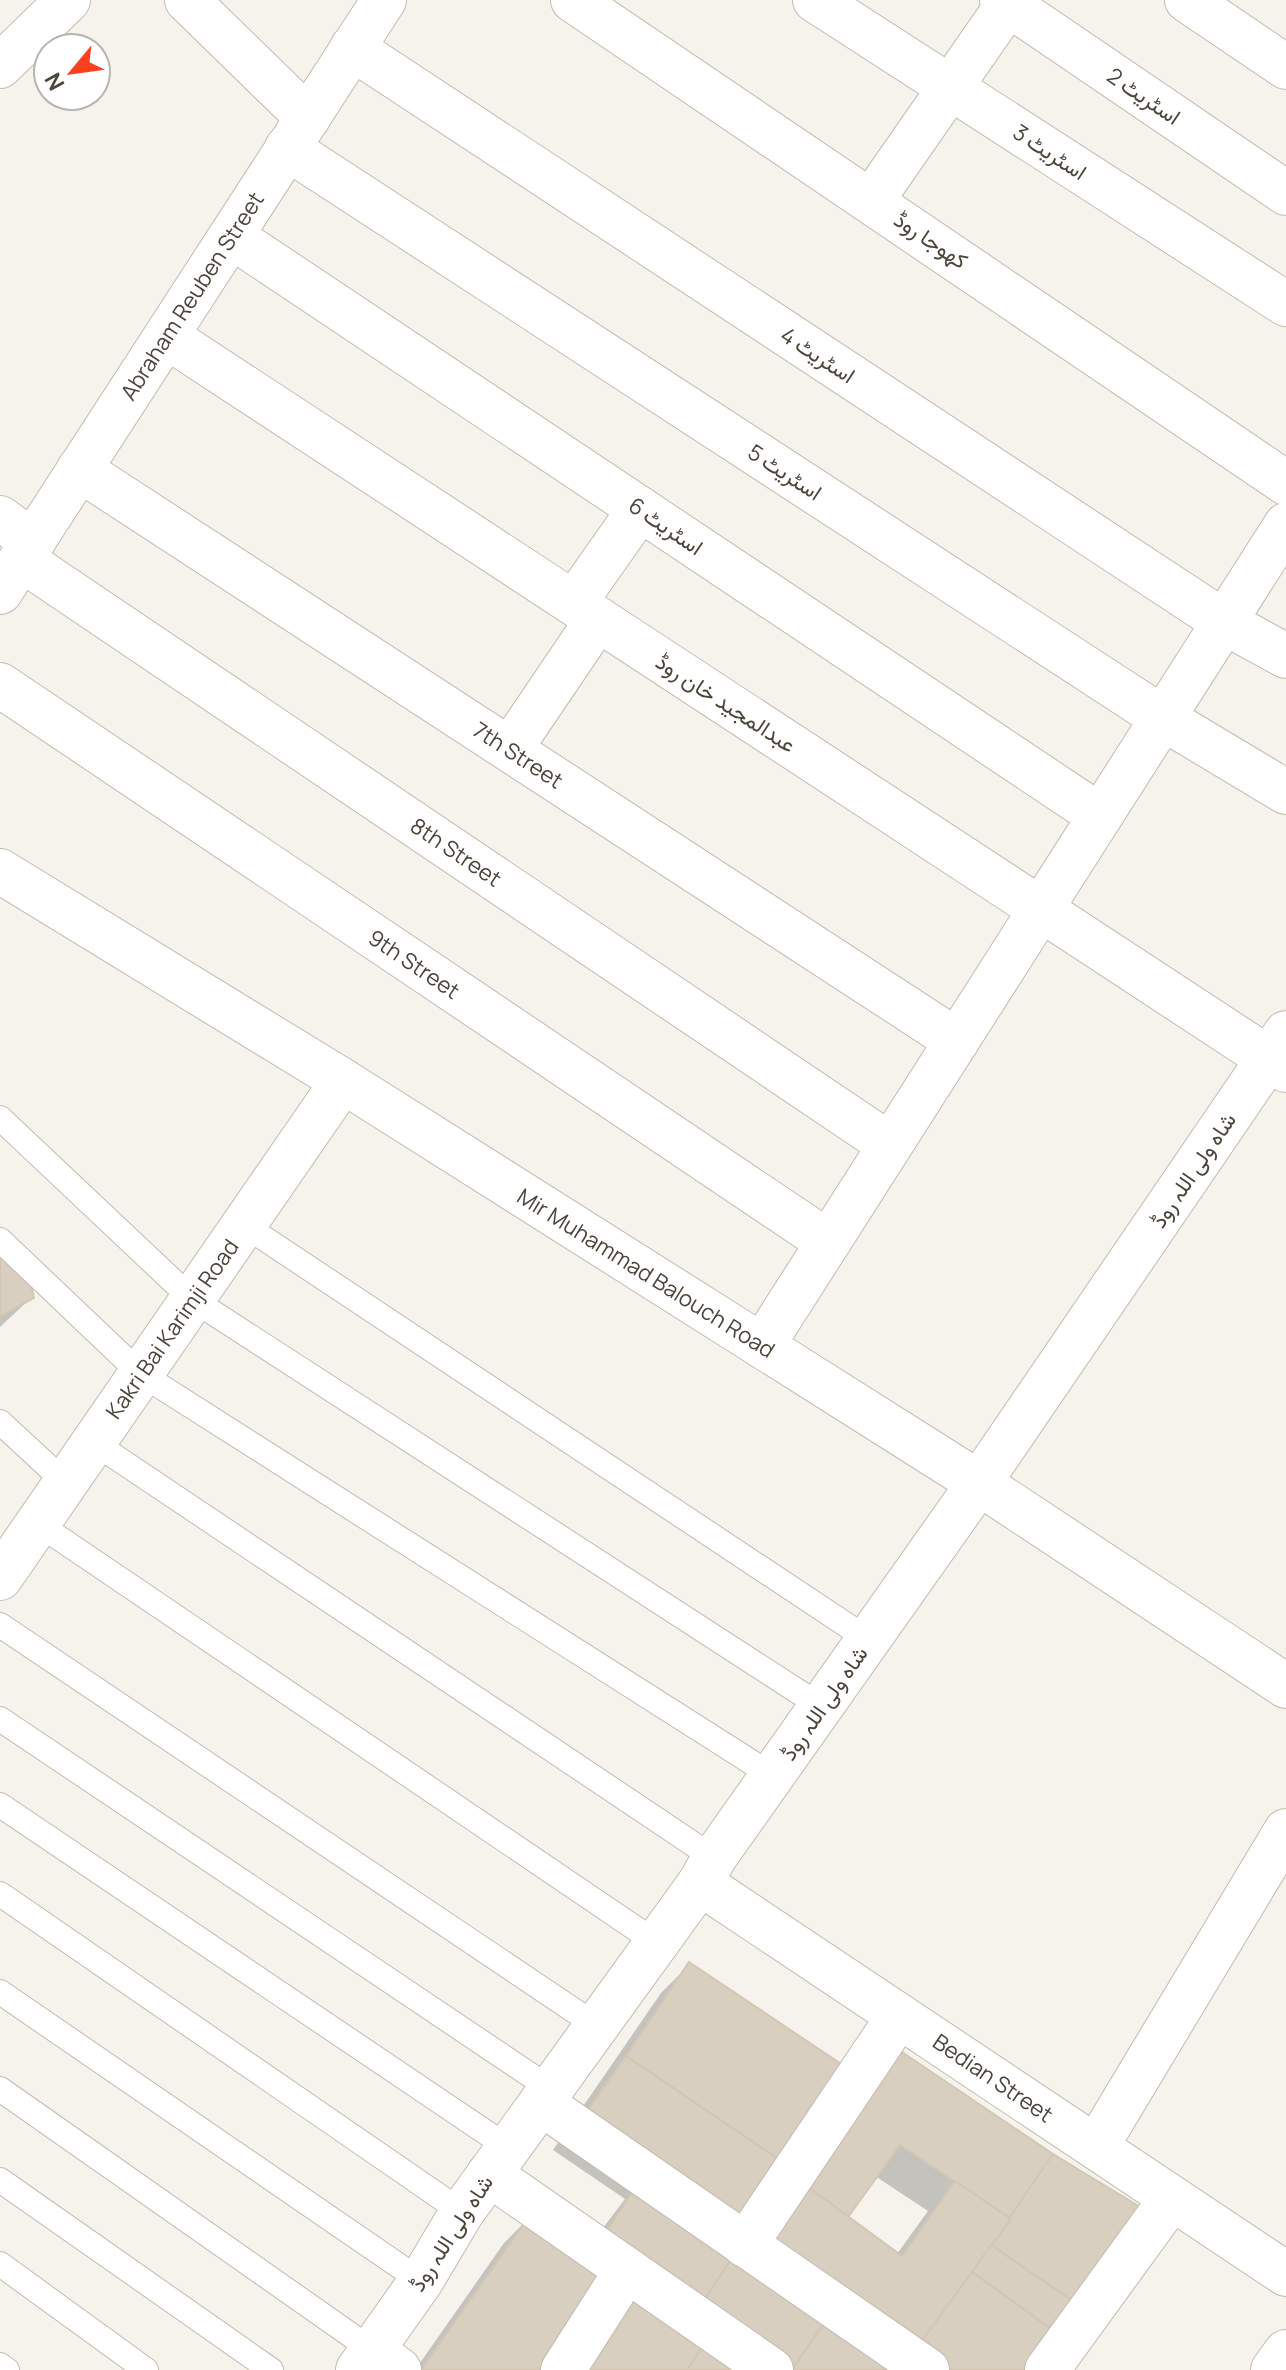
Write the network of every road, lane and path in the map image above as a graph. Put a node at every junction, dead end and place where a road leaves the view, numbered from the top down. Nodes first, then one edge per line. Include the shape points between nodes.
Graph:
1 (68, 0) edge
2 (187, 0) edge
3 (384, 0) edge
4 (573, 0) edge
5 (815, 0) edge
6 (1187, 0) edge
7 (1007, 1) edge
8 (352, 48) junction
9 (3, 56) edge
10 (1286, 67) edge
11 (950, 87) junction
12 (298, 133) junction
13 (1286, 193) edge
14 (872, 200) junction
15 (231, 236) junction
16 (1286, 304) edge
17 (166, 336) junction
18 (79, 469) junction
19 (1286, 483) edge
20 (640, 509) junction
21 (1286, 525) edge
22 (14, 553) edge
23 (586, 611) junction
24 (1224, 622) junction
25 (1286, 656) edge
26 (0, 685) edge
27 (1161, 717) junction
28 (510, 749) junction
29 (1286, 792) edge
30 (1100, 816) junction
31 (0, 871) edge
32 (1041, 909) junction
33 (957, 1041) junction
34 (1280, 1054) edge
35 (343, 1081) junction
36 (0, 1118) edge
37 (890, 1145) junction
38 (244, 1225) junction
39 (0, 1240) edge
40 (828, 1242) junction
41 (192, 1299) junction
42 (762, 1346) junction
43 (141, 1374) junction
44 (0, 1422) edge
45 (93, 1442) junction
46 (66, 1483) junction
47 (979, 1483) junction
48 (37, 1523) junction
49 (0, 1578) edge
50 (0, 1625) edge
51 (869, 1640) junction
52 (1286, 1686) edge
53 (822, 1707) junction
54 (0, 1719) edge
55 (773, 1776) junction
56 (0, 1805) edge
57 (1286, 1831) edge
58 (707, 1871) junction
59 (0, 1894) edge
60 (657, 1943) junction
61 (0, 1992) edge
62 (899, 2016) junction
63 (597, 2026) junction
64 (0, 2089) edge
65 (546, 2096) junction
66 (1096, 2147) junction
67 (499, 2161) junction
68 (0, 2180) edge
69 (1172, 2198) junction
70 (462, 2212) junction
71 (745, 2245) junction
72 (0, 2264) edge
73 (627, 2270) junction
74 (1286, 2274) edge
75 (421, 2281) junction
76 (1286, 2352) edge
77 (376, 2363) edge
78 (0, 2365) edge
79 (7, 2370) edge
80 (146, 2370) edge
81 (271, 2370) edge
82 (563, 2370) edge
83 (771, 2370) edge
84 (927, 2370) edge
85 (1047, 2370) edge
86 (1273, 2370) edge

1 - 9 street
2 - 12 street, اسٹریٹ 5
3 - 8 street, Abraham Reuben Street
4 - 14 street, کھوجا روڈ
5 - 11 street, اسٹریٹ 3
6 - 10 street
7 - 11 street
7 - 13 street, اسٹریٹ 2
8 - 12 street, Abraham Reuben Street
8 - 24 street, اسٹریٹ 4
11 - 14 street
11 - 16 street, اسٹریٹ 3
12 - 15 street, Abraham Reuben Street
12 - 27 street, اسٹریٹ 5
14 - 19 street, کھوجا روڈ
15 - 17 street, Abraham Reuben Street
15 - 20 street, اسٹریٹ 6
17 - 18 street, Abraham Reuben Street
17 - 23 street, عبدالمجید خان روڈ
18 - 22 street, Abraham Reuben Street
18 - 28 street, 7th Street
20 - 23 street
20 - 30 street, اسٹریٹ 6
21 - 24 street
22 - 37 street, 8th Street
23 - 28 street
23 - 32 street, عبدالمجید خان روڈ
24 - 25 street, اسٹریٹ 4
24 - 27 street
26 - 40 street, 9th Street
27 - 29 street, اسٹریٹ 5
27 - 30 street
28 - 33 street, 7th Street
30 - 32 street
31 - 35 street, Mir Muhammad Balouch Road
32 - 33 street
32 - 34 street, عبدالمجید خان روڈ
33 - 37 street
34 - 47 street, شاہ ولی اللہ روڈ
35 - 38 street, Kakri Bai Karimji Road
35 - 42 street, Mir Muhammad Balouch Road
36 - 41 lane
37 - 40 street
38 - 41 street, Kakri Bai Karimji Road
38 - 51 lane
39 - 43 lane
40 - 42 street
41 - 43 street, Kakri Bai Karimji Road
41 - 53 lane
42 - 47 street, Mir Muhammad Balouch Road
43 - 45 street, Kakri Bai Karimji Road
43 - 55 lane
44 - 46 lane
45 - 46 street, Kakri Bai Karimji Road
45 - 58 lane
46 - 48 street, Kakri Bai Karimji Road
47 - 51 street, شاہ ولی اللہ روڈ
47 - 52 street, Mir Muhammad Balouch Road
48 - 49 street, Kakri Bai Karimji Road
48 - 60 lane
50 - 63 lane
51 - 53 street, شاہ ولی اللہ روڈ
53 - 55 street, شاہ ولی اللہ روڈ
54 - 65 lane
55 - 58 street, شاہ ولی اللہ روڈ
56 - 67 lane
57 - 66 street
58 - 60 street, شاہ ولی اللہ روڈ
58 - 62 street, Bedian Street
59 - 70 lane
60 - 63 street, شاہ ولی اللہ روڈ
61 - 75 lane
62 - 66 street, Bedian Street
62 - 71 street
63 - 65 street, شاہ ولی اللہ روڈ
64 - 77 lane
65 - 67 street, شاہ ولی اللہ روڈ
65 - 71 street
66 - 69 street, Bedian Street
67 - 70 street, شاہ ولی اللہ روڈ
67 - 73 street
68 - 81 lane
69 - 74 street, Bedian Street
69 - 85 street
70 - 75 street, شاہ ولی اللہ روڈ
71 - 84 street
72 - 80 lane
73 - 82 street
73 - 83 street
75 - 77 street, شاہ ولی اللہ روڈ
76 - 86 street
78 - 79 lane

